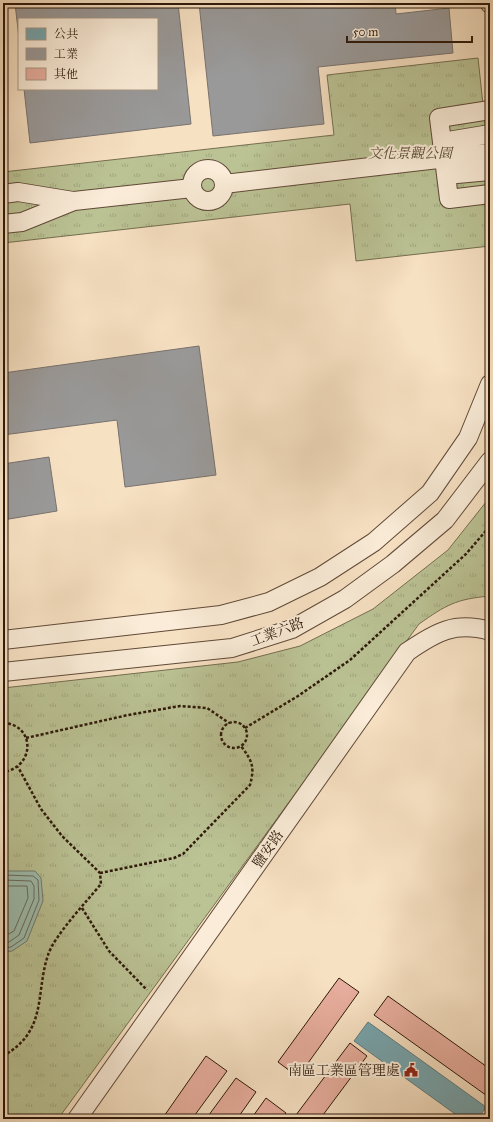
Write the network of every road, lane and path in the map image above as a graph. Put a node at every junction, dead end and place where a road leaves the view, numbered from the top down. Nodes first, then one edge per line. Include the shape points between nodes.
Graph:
1 (490, 110) edge
2 (490, 134) edge
3 (490, 152) edge
4 (444, 158) junction
5 (490, 171) edge
6 (3, 194) edge
7 (490, 194) edge
8 (74, 201) junction
9 (3, 224) edge
10 (490, 384) edge
11 (490, 461) edge
12 (490, 526) edge
13 (490, 631) edge
14 (3, 640) edge
15 (3, 672) edge
16 (3, 723) edge
17 (229, 723) junction
18 (244, 728) junction
19 (26, 738) junction
20 (241, 746) junction
21 (18, 767) junction
22 (3, 772) edge
23 (100, 873) junction
24 (82, 908) junction
25 (162, 999) junction
26 (3, 1056) edge
27 (77, 1119) edge

1 - 4 street via 439,118
2 - 4 street
3 - 4 street
4 - 5 street
4 - 7 street via 448,199
4 - 8 street via 224,184 222,194 213,201 202,200 192,188
6 - 8 street via 18,192
8 - 9 street via 22,222
10 - 14 street via 468,438 430,493 374,542 320,576 269,602 221,615
11 - 15 street, 工業六路 via 445,520 393,564 345,599 292,629 232,648
12 - 18 path via 466,554 350,660 298,696
13 - 25 street, 鹽安路 via 473,626 452,627 429,637 407,652
16 - 19 path via 15,726
17 - 18 path via 237,722
17 - 19 path via 207,708 180,706
17 - 20 path via 221,733 223,742 229,747
18 - 20 path via 247,735
19 - 21 path via 27,754
20 - 23 path via 251,760 253,773 250,785 183,854
21 - 22 path
21 - 23 path via 41,809 62,836
23 - 24 path via 101,884
24 - 25 path via 109,951 144,989
24 - 26 path via 48,954 39,1008 32,1028 13,1050
25 - 27 street, 鹽安路

